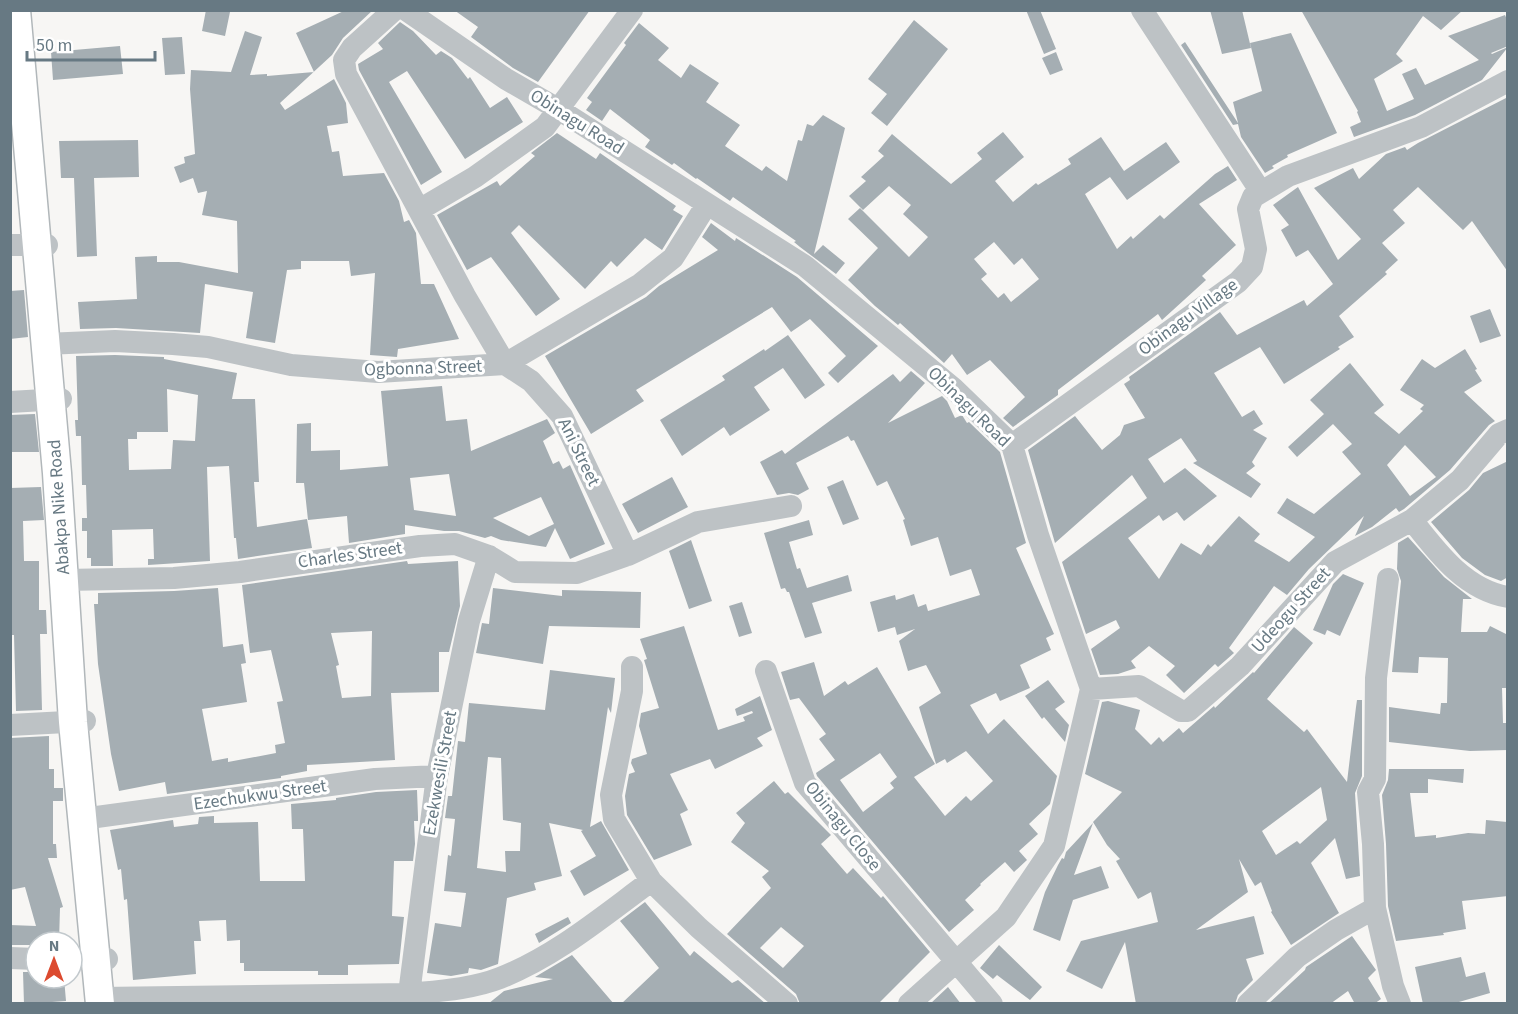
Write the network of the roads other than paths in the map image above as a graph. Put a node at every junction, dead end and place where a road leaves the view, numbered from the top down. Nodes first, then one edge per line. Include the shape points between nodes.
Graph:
1 (16, 10) edge
2 (27, 10) edge
3 (394, 10) edge
4 (406, 10) edge
5 (632, 10) edge
6 (1142, 10) edge
7 (1508, 81) edge
8 (22, 90) edge
9 (558, 109) junction
10 (1261, 192) junction
11 (707, 204) junction
12 (419, 210) junction
13 (31, 245) edge
14 (50, 344) junction
15 (506, 364) junction
16 (56, 399) junction
17 (10, 402) edge
18 (1508, 430) edge
19 (1012, 445) junction
20 (791, 506) dead end
21 (1412, 520) junction
22 (628, 555) junction
23 (489, 556) junction
24 (1388, 579) dead end
25 (69, 580) junction
26 (1508, 597) edge
27 (632, 668) dead end
28 (766, 671) dead end
29 (1091, 689) junction
30 (79, 722) junction
31 (10, 726) edge
32 (437, 776) junction
33 (88, 818) junction
34 (651, 881) junction
35 (1375, 908) junction
36 (91, 959) edge
37 (956, 961) junction
38 (409, 994) junction
39 (105, 1001) edge
40 (787, 1004) edge
41 (909, 1004) edge
42 (992, 1004) edge
43 (1248, 1004) edge
44 (1400, 1004) edge

1 - 8 main road, Abakpa Nike Road
2 - 8 main road, Abakpa Nike Road
3 - 12 street, Ani Street via 344,60 346,74
4 - 9 street, Obinagu Road via 506,79
5 - 9 street
6 - 10 street
7 - 10 street via 1421,127 1288,176
8 - 13 main road, Abakpa Nike Road
9 - 11 street, Obinagu Road
9 - 12 street via 545,127 475,177
10 - 19 street, Obinagu Village via 1253,197 1248,209 1256,249 1252,267 1238,282
11 - 15 street, Ogbonna Street via 673,258 639,285
11 - 19 street, Obinagu Road via 805,266 953,388
12 - 15 street, Ani Street
13 - 14 main road, Abakpa Nike Road
14 - 15 street, Ogbonna Street via 173,344 208,347 291,365 378,372
14 - 16 main road, Abakpa Nike Road
15 - 22 street, Ani Street via 531,381 562,416
16 - 17 street
16 - 25 main road, Abakpa Nike Road
18 - 21 street, Udeogu Street via 1499,434 1461,480
19 - 29 street, Obinagu Road
20 - 22 street, Charles Street via 698,522
21 - 26 street via 1459,574 1493,595
21 - 29 street, Udeogu Street via 1335,562 1240,666 1188,711 1180,711 1139,686
22 - 23 street, Charles Street via 577,573 515,572
23 - 25 street, Charles Street via 455,544 240,572
23 - 32 street, Ezekwesili Street via 469,621
24 - 35 street via 1376,678 1375,779 1368,792
25 - 30 main road, Abakpa Nike Road
27 - 34 street via 632,692 611,795 614,819
28 - 37 street, Obinagu Close via 805,783
29 - 37 street via 1054,846 1006,917
30 - 31 street
30 - 33 main road, Abakpa Nike Road
32 - 33 street, Ezechukwu Street via 375,779
32 - 38 street, Ezekwesili Street
33 - 36 main road, Abakpa Nike Road
34 - 38 street via 554,952 498,979
34 - 40 street
35 - 43 street via 1297,957
35 - 44 street
36 - 39 main road, Abakpa Nike Road
37 - 41 street
37 - 42 street, Obinagu Close
38 - 39 street

